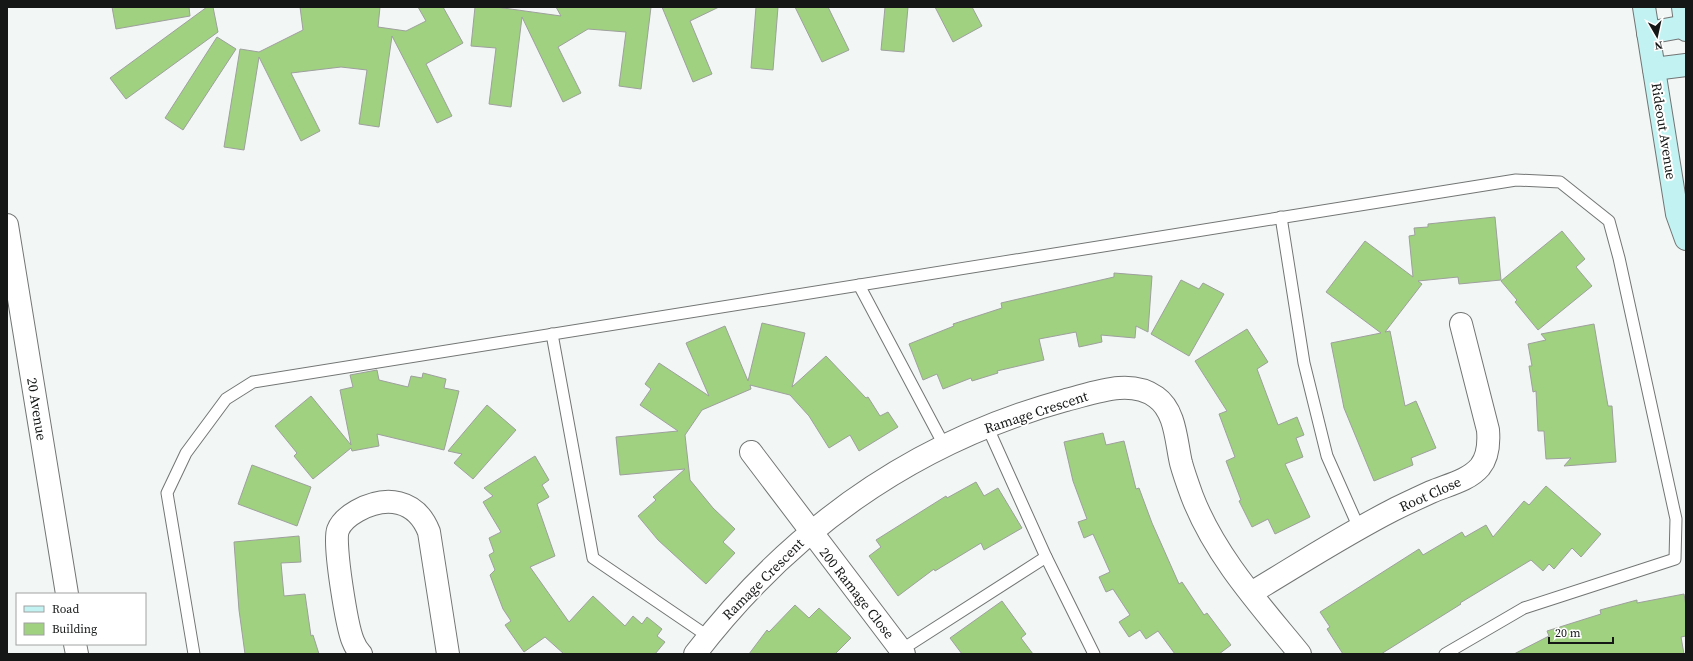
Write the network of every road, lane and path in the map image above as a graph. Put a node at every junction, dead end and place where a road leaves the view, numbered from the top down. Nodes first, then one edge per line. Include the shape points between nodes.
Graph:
1 (1644, 7) edge
2 (1685, 22) edge
3 (1648, 33) junction
4 (1686, 65) edge
5 (1654, 69) junction
6 (1281, 217) junction
7 (7, 225) edge
8 (1686, 239) edge
9 (859, 285) junction
10 (1461, 324) dead end
11 (552, 334) junction
12 (987, 426) junction
13 (944, 445) junction
14 (751, 452) dead end
15 (1359, 528) junction
16 (810, 532) junction
17 (1046, 557) junction
18 (67, 593) edge
19 (1251, 593) junction
20 (708, 637) junction
21 (902, 652) edge
22 (194, 654) edge
23 (361, 654) edge
24 (448, 654) edge
25 (695, 654) edge
26 (1094, 654) edge
27 (1300, 654) edge
28 (1445, 654) edge

1 - 3 street, Rideout Avenue
2 - 3 street
3 - 5 street, Rideout Avenue
4 - 5 street
5 - 8 street, Rideout Avenue via 1677,214
6 - 9 lane
6 - 15 lane via 1304,363 1321,433 1327,456
6 - 28 lane via 1516,180 1560,182 1609,221 1676,519 1675,559 1524,608
7 - 18 street, 20 Avenue
9 - 11 lane
9 - 13 lane
10 - 15 street, Root Close via 1488,430 1489,442 1481,467 1461,480
11 - 20 lane via 593,558
11 - 22 lane via 253,382 226,398 186,453 167,493
12 - 13 street, Ramage Crescent
12 - 17 lane
12 - 19 street, Ramage Crescent via 1052,404 1122,388 1136,388 1158,397 1170,414 1187,481 1204,525
13 - 16 street, Ramage Crescent via 900,468
14 - 16 street, 200 Ramage Close
15 - 19 street, Root Close
16 - 20 street, Ramage Crescent via 765,573
16 - 21 street, 200 Ramage Close
17 - 21 lane
17 - 26 lane
19 - 27 street, Ramage Crescent
20 - 25 street, Ramage Crescent
23 - 24 street via 352,640 338,559 338,530 344,521 366,506 395,502 408,506 418,513 427,527

